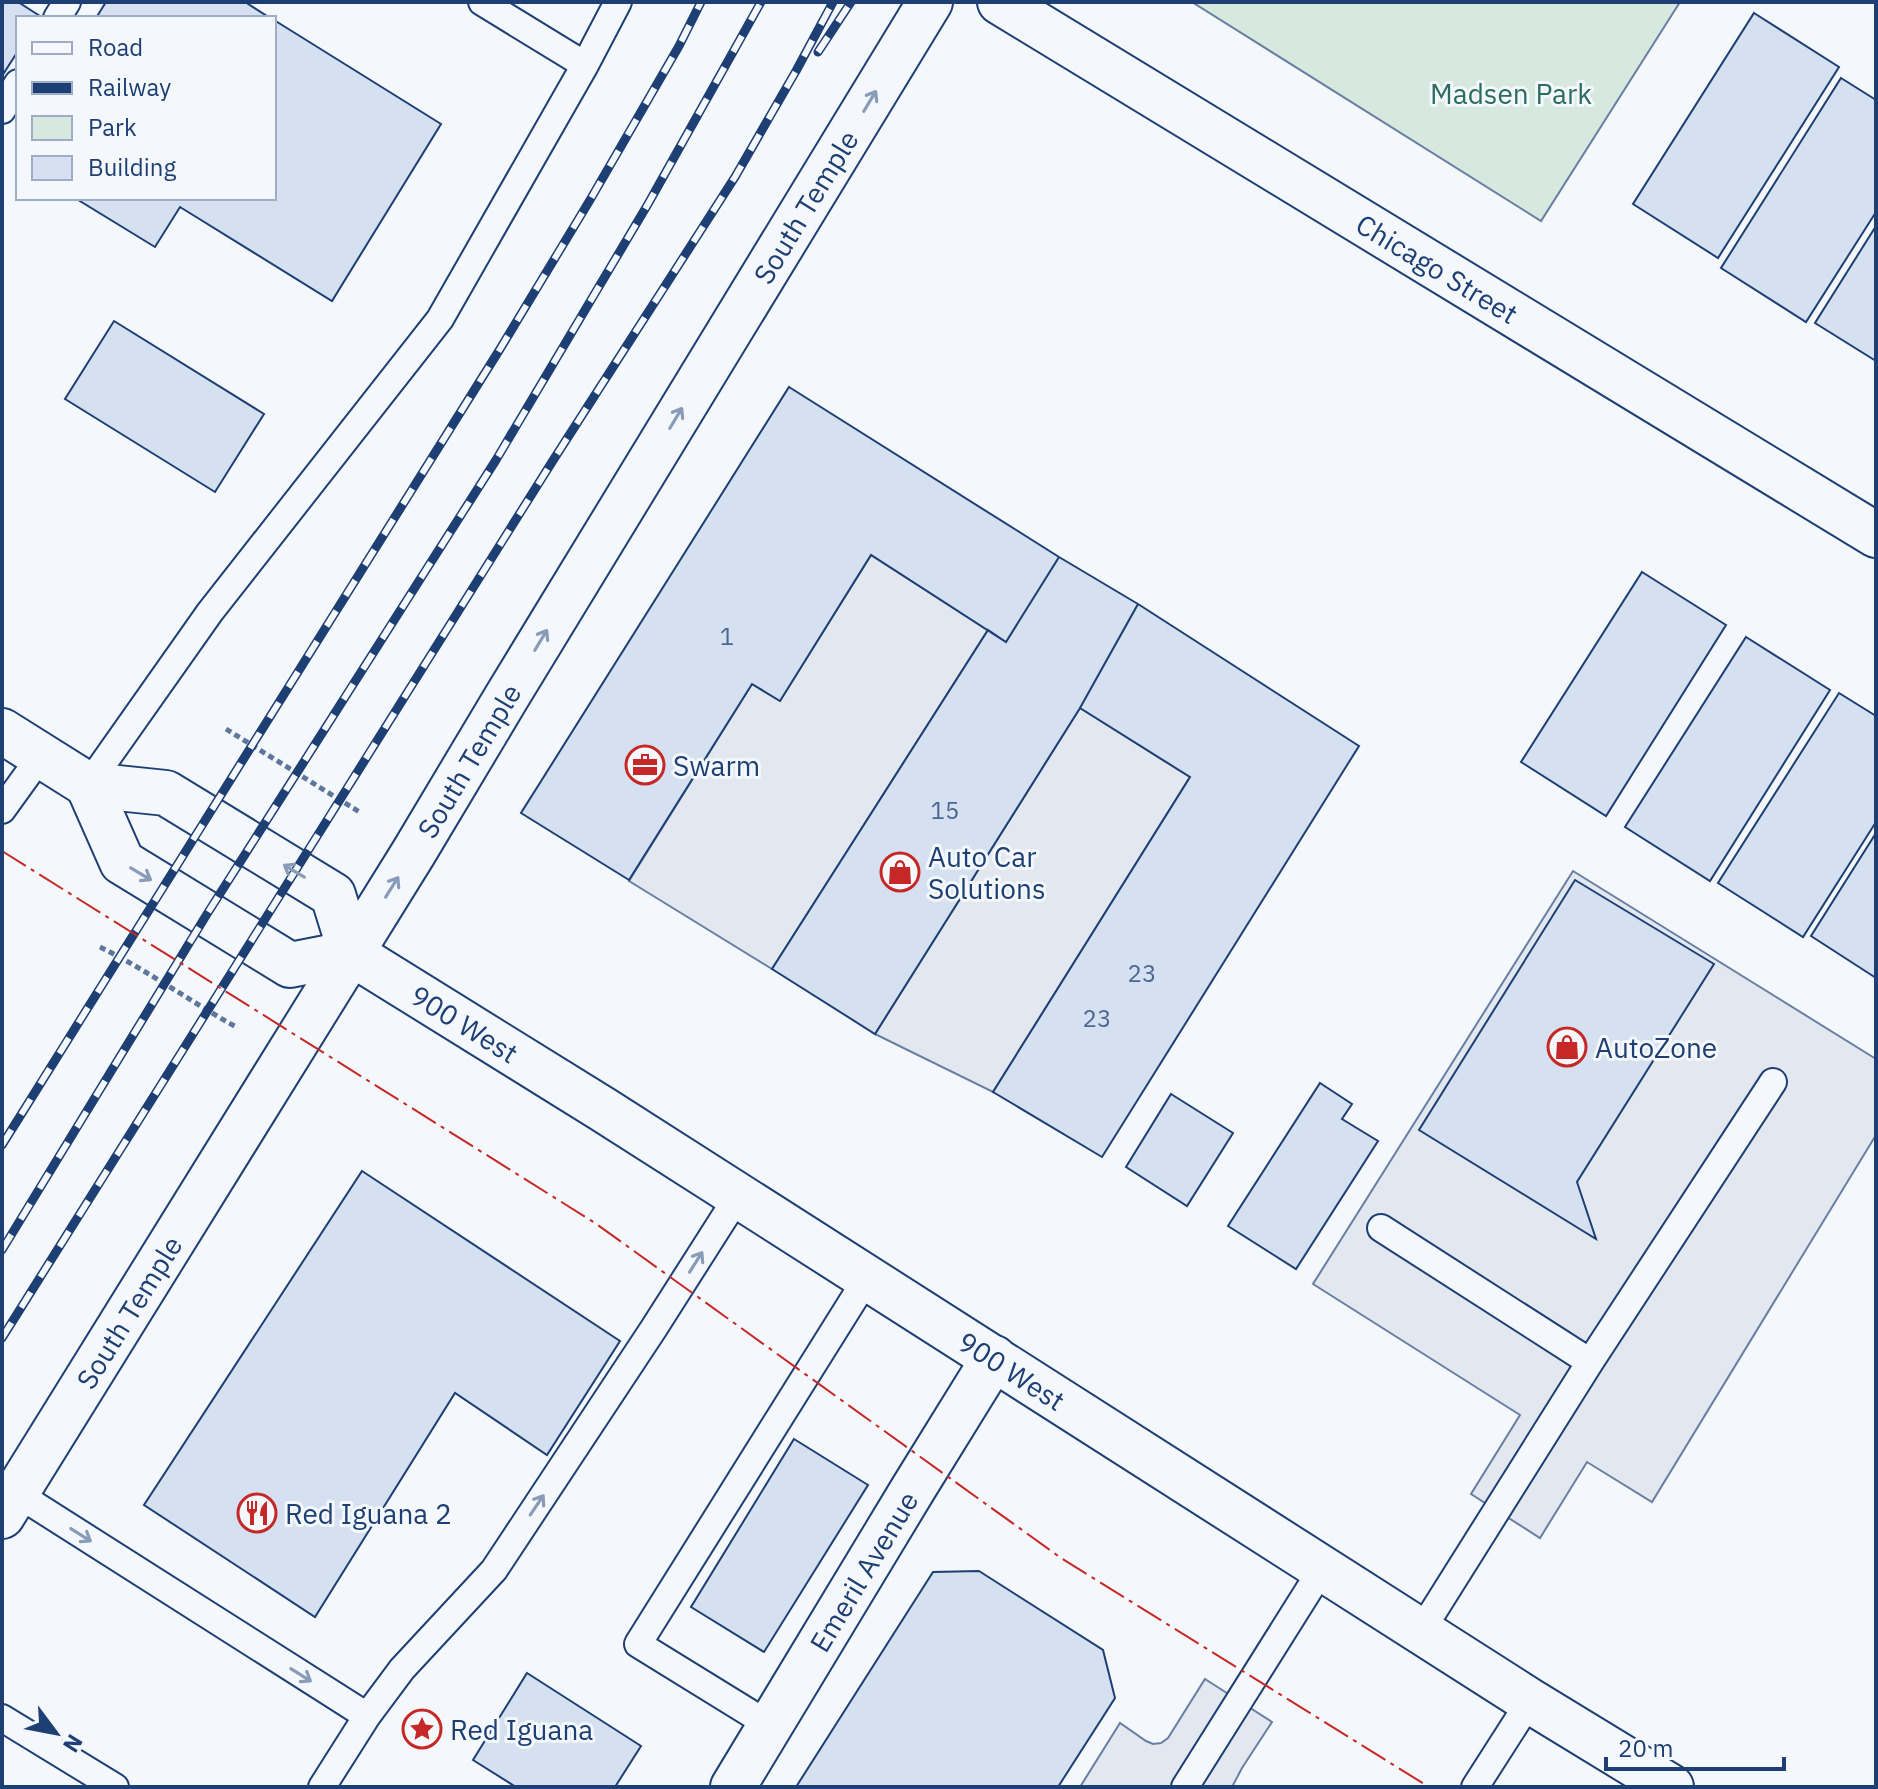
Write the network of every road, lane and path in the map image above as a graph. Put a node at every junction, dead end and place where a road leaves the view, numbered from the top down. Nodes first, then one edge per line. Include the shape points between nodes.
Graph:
1 (482, 2) edge
2 (618, 2) edge
3 (930, 2) edge
4 (1000, 2) edge
5 (585, 65) junction
6 (16, 86) edge
7 (2, 110) edge
8 (1876, 535) edge
9 (226, 729) dead end
10 (2, 731) edge
11 (41, 756) junction
12 (88, 785) junction
13 (2, 810) edge
14 (361, 813) dead end
15 (100, 947) dead end
16 (351, 953) junction
17 (238, 1028) dead end
18 (1773, 1082) dead end
19 (738, 1196) junction
20 (1381, 1228) dead end
21 (867, 1278) junction
22 (994, 1358) junction
23 (1590, 1362) junction
24 (9, 1505) edge
25 (1322, 1569) junction
26 (1421, 1631) junction
27 (1530, 1701) junction
28 (367, 1716) junction
29 (2, 1718) edge
30 (771, 1726) junction
31 (115, 1787) edge
32 (322, 1787) edge
33 (733, 1787) edge
34 (1185, 1787) edge
35 (1475, 1787) edge
36 (1671, 1787) edge

1 - 5 lane
2 - 5 lane
16 -> 3 street, South Temple
4 - 8 street, Chicago Street
5 - 12 lane via 440,319 210,612
6 - 7 lane
9 - 14 path
10 - 11 street
11 - 12 street
11 - 13 lane
16 -> 12 street via 333,895 166,793
12 -> 16 street via 122,862 290,965
15 - 17 path
16 - 19 street, 900 West
16 - 24 street, South Temple
18 - 23 lane
19 - 21 street, 900 West
28 -> 19 lane via 402,1669 494,1570
20 - 23 lane
21 - 22 street, 900 West
21 - 30 lane via 638,1644
22 - 25 street, 900 West
22 - 30 street, Emeril Avenue
23 - 26 lane
24 -> 28 lane
25 - 26 street, 900 West
25 - 34 lane
26 - 27 street, 900 West
27 - 35 lane
27 - 36 street, 900 West
28 - 32 lane
29 - 31 lane
30 - 33 street, Emeril Avenue

